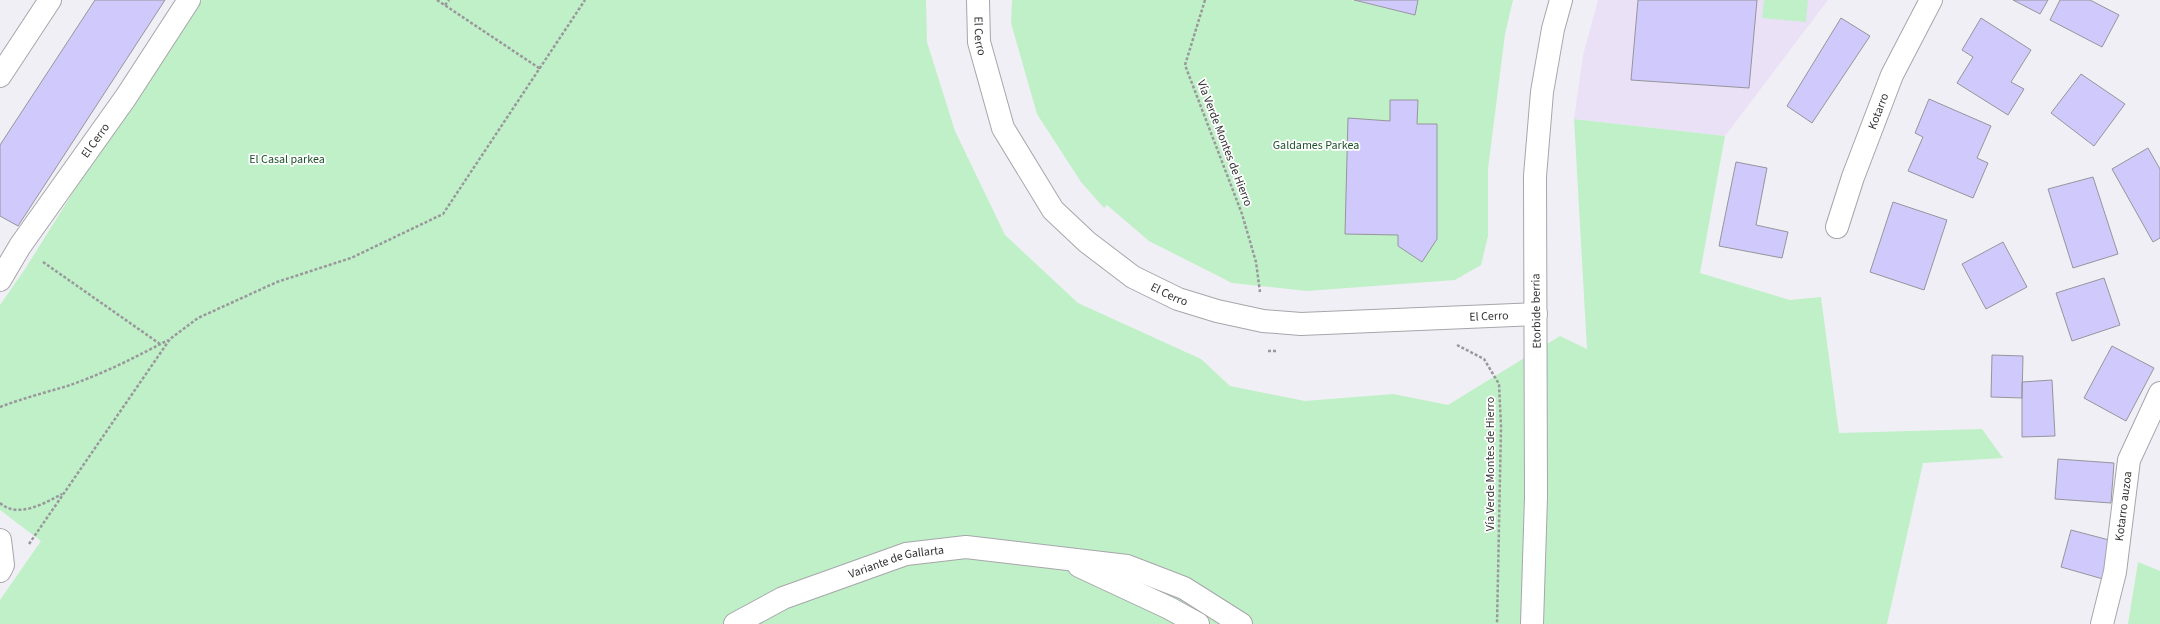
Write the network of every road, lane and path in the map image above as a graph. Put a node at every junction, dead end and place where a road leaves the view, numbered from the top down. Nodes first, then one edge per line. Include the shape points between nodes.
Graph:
1 (50, 0) edge
2 (189, 0) edge
3 (437, 0) edge
4 (449, 0) edge
5 (585, 0) edge
6 (978, 0) edge
7 (1205, 0) edge
8 (1561, 0) edge
9 (1931, 0) edge
10 (445, 5) junction
11 (539, 68) junction
12 (0, 76) edge
13 (1837, 228) dead end
14 (38, 259) dead end
15 (0, 280) edge
16 (1260, 293) dead end
17 (1536, 314) junction
18 (170, 339) junction
19 (160, 344) junction
20 (1456, 345) dead end
21 (1268, 351) dead end
22 (1281, 351) dead end
23 (2160, 393) edge
24 (0, 407) edge
25 (63, 494) junction
26 (0, 503) edge
27 (0, 540) edge
28 (1068, 560) junction
29 (2, 568) edge
30 (735, 624) edge
31 (1198, 624) edge
32 (1240, 624) edge
33 (1497, 624) edge
34 (1532, 624) edge
35 (2102, 624) edge

1 - 12 street
2 - 15 street, El Cerro via 126,97 20,246
3 - 10 path
4 - 10 path
5 - 11 path
6 - 17 street, El Cerro via 979,42 1003,128 1053,210 1087,242 1133,277 1178,299 1263,321 1301,324
7 - 16 path, Vía Verde Montes de Hierro via 1185,64 1242,214 1256,262
8 - 17 street, Etorbide berria via 1553,29 1540,107 1535,176
9 - 13 street, Kotarro via 1892,75 1853,177
10 - 11 path
11 - 18 path via 443,214 351,258 277,282 198,318
14 - 19 path
17 - 34 street, Etorbide berria via 1536,497
18 - 19 path
18 - 25 path
19 - 24 path via 144,354 65,386
20 - 33 path, Vía Verde Montes de Hierro via 1484,359 1499,384 1501,427
21 - 22 path
23 - 35 street, Kotarro auzoa via 2129,460 2115,572
25 - 26 path via 41,505 15,510
25 - 29 path via 25,550
27 - 29 street
28 - 30 street, Variante de Gallarta via 966,547 906,554 783,598
28 - 31 street, Variante de Gallarta
28 - 32 street, Variante de Gallarta via 1127,566 1184,588

